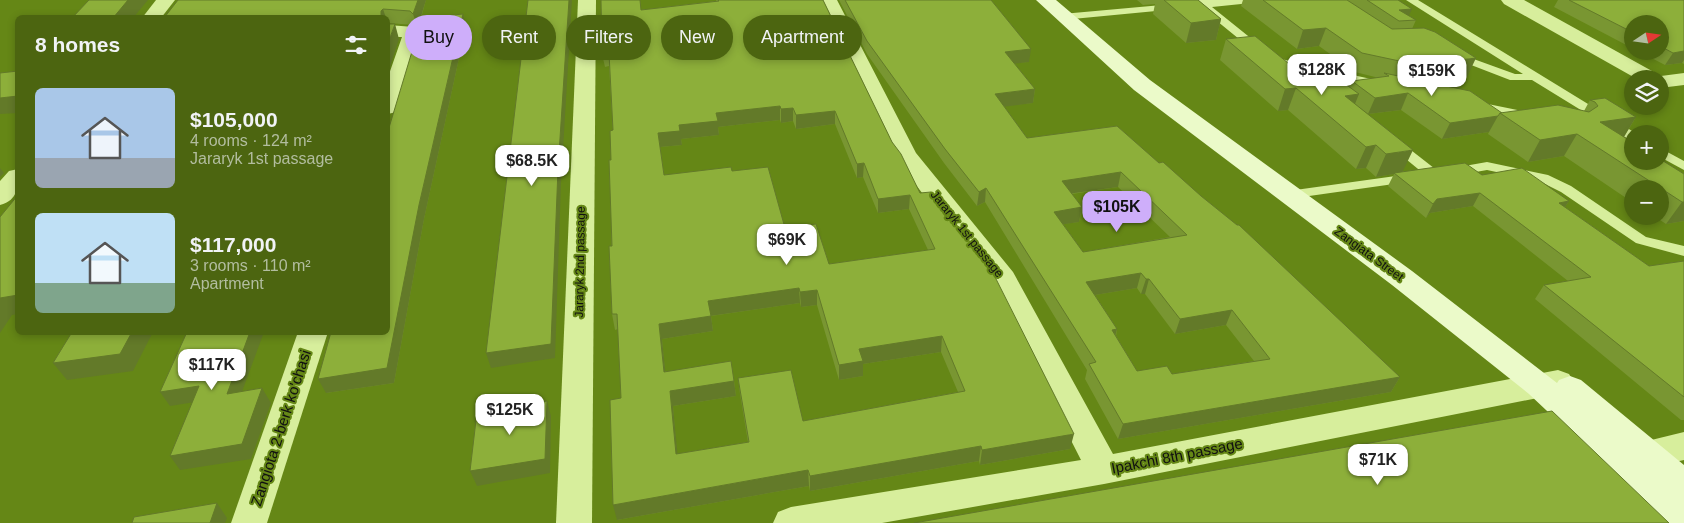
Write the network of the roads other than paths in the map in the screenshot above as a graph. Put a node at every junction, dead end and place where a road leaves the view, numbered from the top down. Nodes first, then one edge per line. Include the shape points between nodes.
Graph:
1 (166, 0) edge
2 (587, 0) edge
3 (828, 0) edge
4 (1251, 0) edge
5 (1411, 0) edge
6 (1510, 0) edge
7 (1201, 2) edge
8 (1061, 8) edge
9 (154, 15) edge
10 (390, 31) edge
11 (1443, 52) edge
12 (1282, 62) junction
13 (1637, 70) edge
14 (1535, 76) junction
15 (1302, 79) edge
16 (1684, 79) edge
17 (1669, 81) edge
18 (1396, 87) edge
19 (390, 102) edge
20 (1463, 102) edge
21 (1539, 119) edge
22 (1624, 131) edge
23 (1383, 134) edge
24 (1669, 157) edge
25 (1684, 166) edge
26 (1434, 175) junction
27 (15, 180) edge
28 (1299, 193) junction
29 (0, 197) edge
30 (1684, 251) edge
31 (312, 335) edge
32 (1551, 384) junction
33 (1684, 446) edge
34 (1647, 454) junction
35 (1104, 470) junction
36 (1684, 486) edge
37 (1684, 517) edge
38 (250, 523) edge
39 (574, 523) edge
40 (791, 523) edge

1 - 9 street
2 - 39 street, Jararyk 2nd passage
3 - 35 street, Jararyk 1st passage via 905,155 1003,280
4 - 7 lane
5 - 14 lane
6 - 13 street
7 - 8 lane
7 - 12 lane via 1260,51
8 - 28 main road, Zangiata Street via 1142,85
10 - 19 street via 408,31 412,36
11 - 14 lane via 1514,78
12 - 15 lane
12 - 18 lane
14 - 22 lane
16 - 17 street
20 - 21 lane
23 - 26 lane
24 - 25 lane
26 - 28 lane
26 - 30 lane via 1487,166 1543,178 1566,189 1641,240
27 - 29 street
28 - 32 main road, Zangiata Street via 1402,278
31 - 38 street, Zangiota 2-berk ko'chasi
32 - 34 main road, Zangiata Street
32 - 35 street, Ipakchi 8th passage
32 - 37 main road, Zangiata Street
33 - 34 street
34 - 36 main road, Zangiata Street
35 - 40 street, Ipakchi 8th passage

